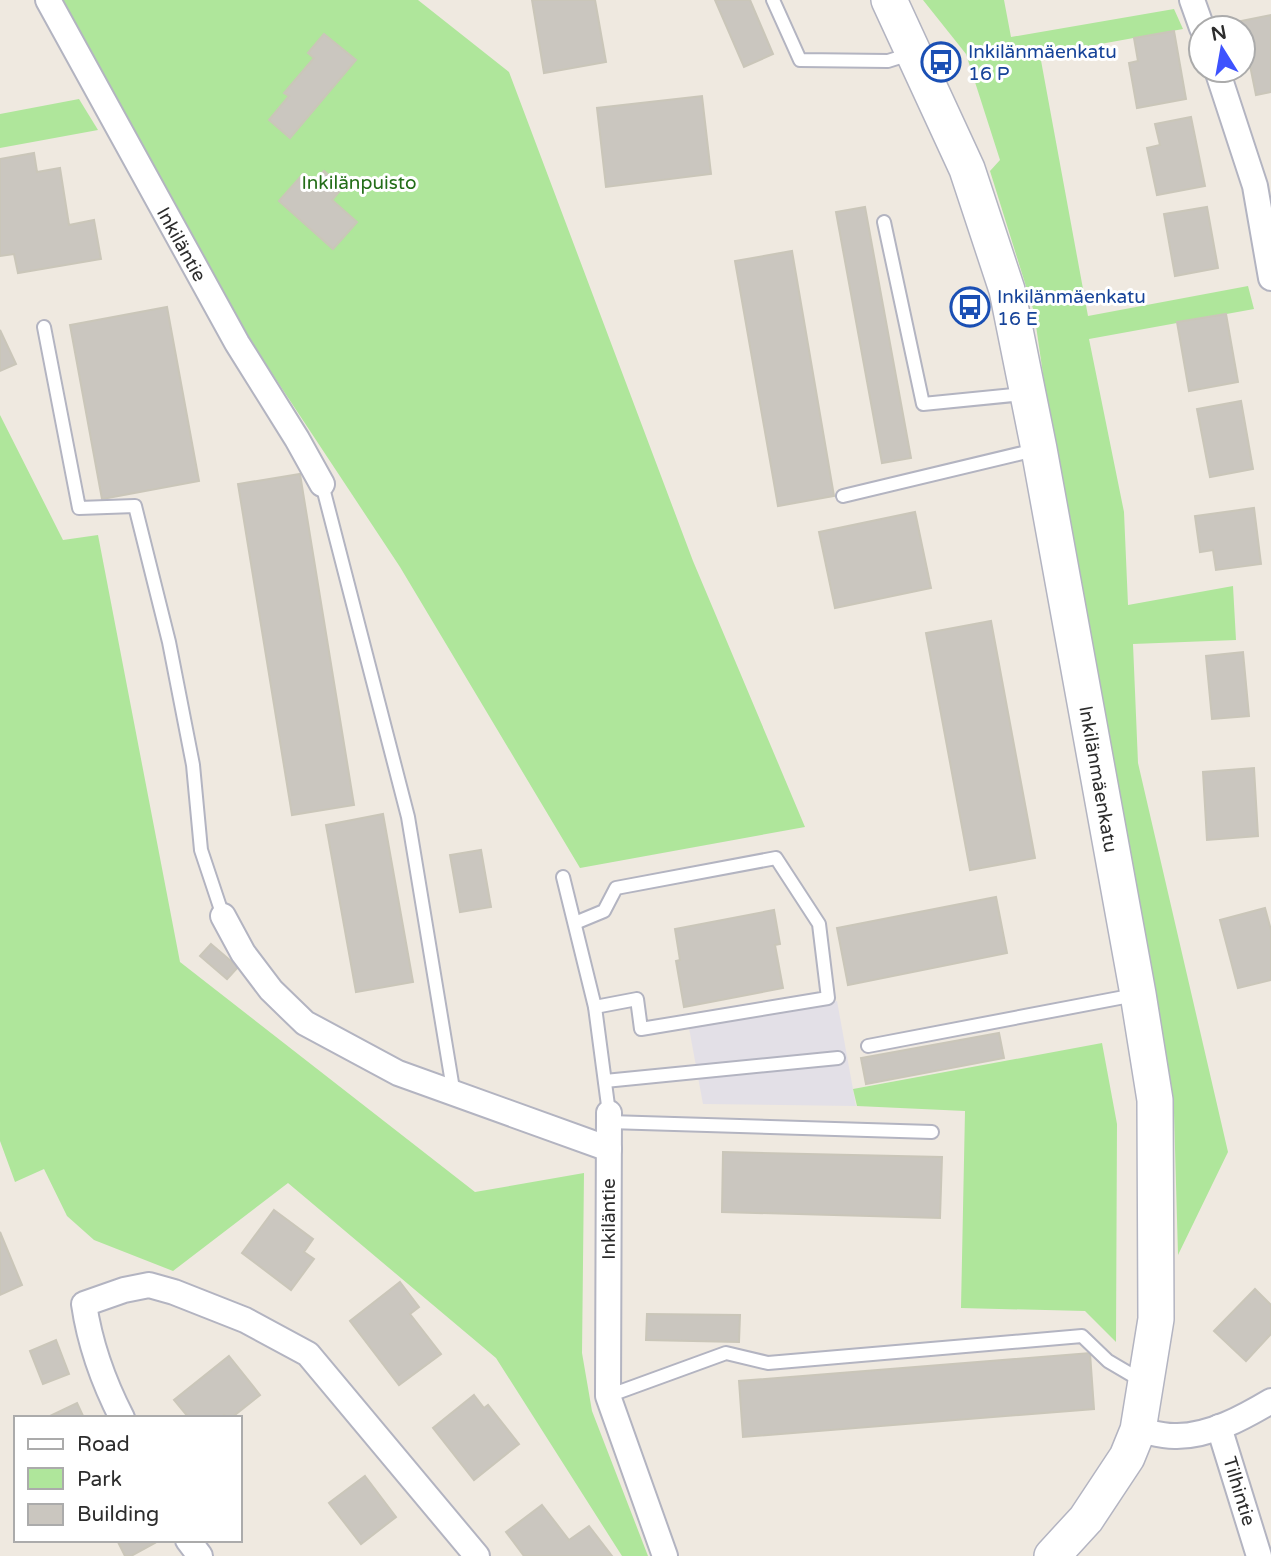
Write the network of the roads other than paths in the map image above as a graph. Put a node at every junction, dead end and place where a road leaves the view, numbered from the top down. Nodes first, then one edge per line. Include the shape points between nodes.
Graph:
1 (48, 0) edge
2 (773, 0) edge
3 (889, 0) edge
4 (914, 53) junction
5 (1222, 84) edge
6 (884, 222) dead end
7 (1271, 278) edge
8 (44, 327) dead end
9 (1028, 394) junction
10 (1039, 449) junction
11 (322, 484) joint
12 (843, 496) dead end
13 (563, 877) dead end
14 (223, 916) joint
15 (575, 923) junction
16 (1138, 995) junction
17 (596, 1007) junction
18 (868, 1046) dead end
19 (838, 1058) dead end
20 (605, 1081) junction
21 (454, 1095) junction
22 (609, 1118) junction
23 (932, 1132) dead end
24 (609, 1149) junction
25 (1145, 1383) junction
26 (608, 1396) junction
27 (1271, 1401) edge
28 (121, 1416) edge
29 (1219, 1427) junction
30 (1138, 1430) junction
31 (477, 1556) edge
32 (665, 1556) edge
33 (1052, 1556) edge
34 (1259, 1556) edge

1 - 11 street, Inkiläntie via 231,332
2 - 4 lane via 800,60 888,61
3 - 4 street, Inkilänmäenkatu
4 - 9 street, Inkilänmäenkatu via 990,232
5 - 7 street via 1255,186
6 - 9 lane via 923,404
8 - 14 lane via 79,508 135,506 193,765 201,850
9 - 10 street, Inkilänmäenkatu
10 - 12 lane
10 - 16 street, Inkilänmäenkatu
11 - 21 lane via 408,817
13 - 15 lane, Inkiläntie
14 - 21 street via 271,990 305,1023 398,1073
15 - 17 lane, Inkiläntie
15 - 17 lane via 604,911 616,888 776,858 819,924 828,998 641,1028 637,999
16 - 18 lane
16 - 25 street, Inkilänmäenkatu via 1156,1100 1156,1319
17 - 20 lane, Inkiläntie
19 - 20 lane
20 - 22 lane, Inkiläntie
21 - 24 street
22 - 23 lane
22 - 24 street, Inkiläntie
24 - 26 street, Inkiläntie
25 - 26 lane via 1108,1361 1082,1336 768,1363 726,1353
25 - 30 street, Inkilänmäenkatu
26 - 32 street, Inkiläntie
27 - 29 street
28 - 31 street via 99,1369 84,1304 149,1285 174,1292 245,1320 308,1354
29 - 30 street via 1175,1437
29 - 34 street, Tilhintie
30 - 33 street, Inkilänmäenkatu via 1127,1457 1086,1519

